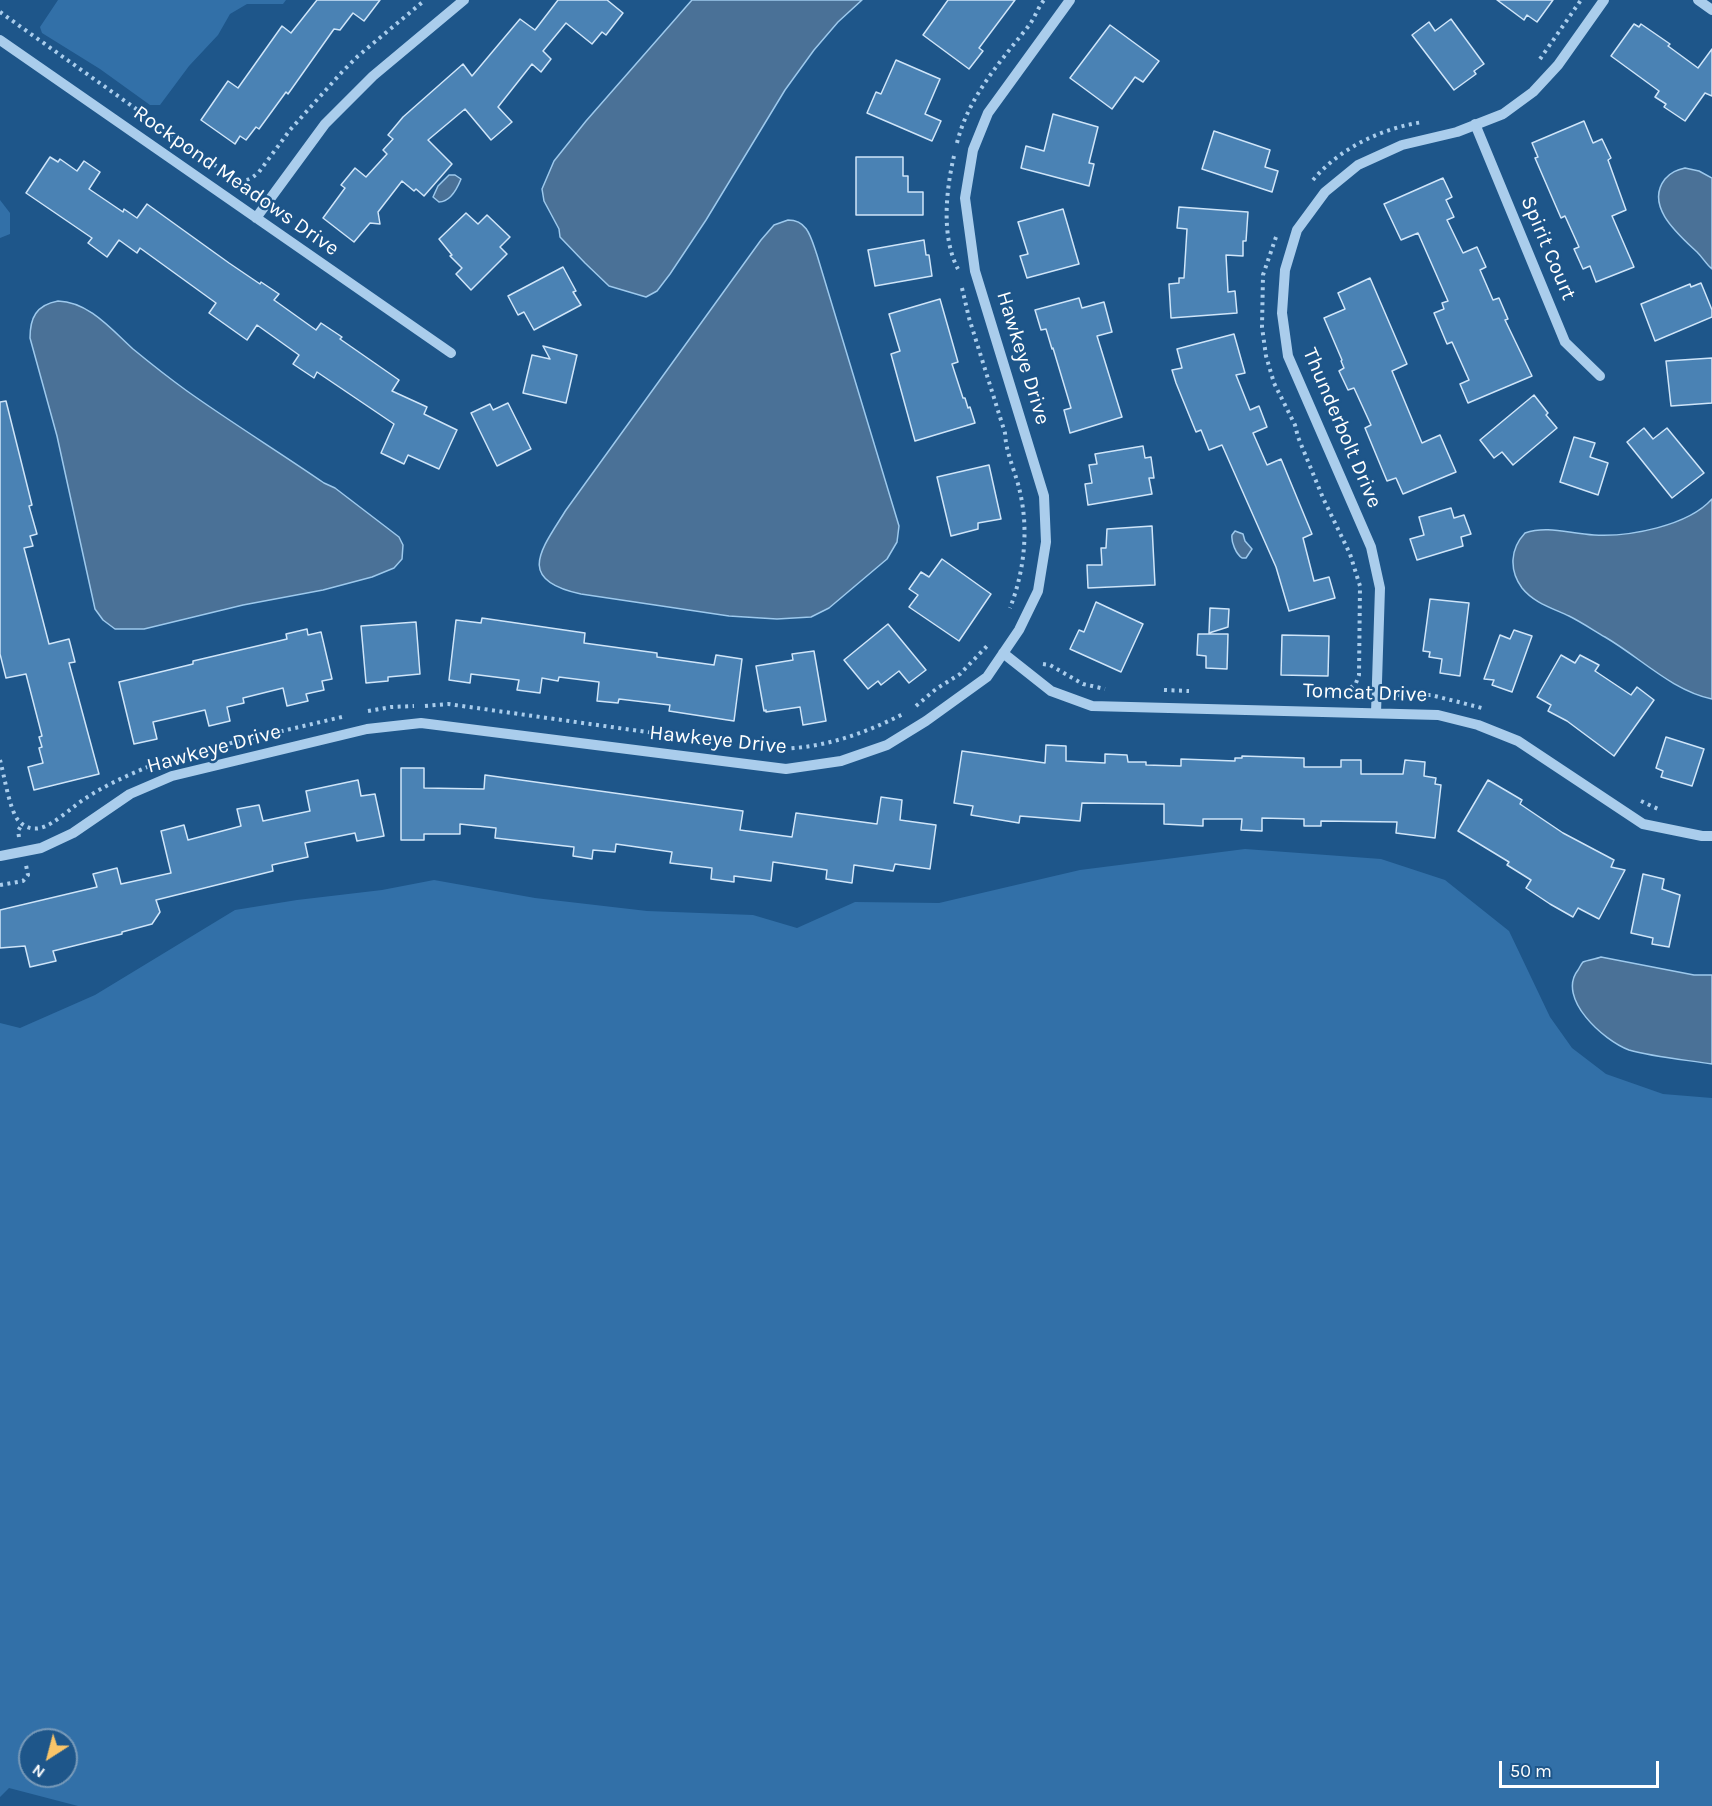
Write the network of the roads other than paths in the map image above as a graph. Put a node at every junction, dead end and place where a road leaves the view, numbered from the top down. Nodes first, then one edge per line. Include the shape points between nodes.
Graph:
1 (464, 0) edge
2 (1070, 0) edge
3 (1604, 0) edge
4 (1698, 0) edge
5 (1712, 10) edge
6 (0, 40) edge
7 (1475, 124) junction
8 (256, 218) junction
9 (451, 353) dead end
10 (1600, 376) dead end
11 (1003, 653) junction
12 (1376, 713) junction
13 (1712, 836) edge
14 (1, 853) edge

1 - 8 street via 373,76 325,124
2 - 11 street, Hawkeye Drive via 988,113 973,150 965,198 975,271 1044,496 1046,542 1038,591
3 - 7 street, Thunderbolt Drive via 1558,65 1533,92 1503,114
4 - 5 street
6 - 8 street, Rockpond Meadows Drive
7 - 10 street, Spirit Court via 1565,342
7 - 12 street, Thunderbolt Drive via 1402,145 1358,165 1325,192 1297,230 1284,270 1281,313 1288,356 1371,547 1380,588
8 - 9 street, Rockpond Meadows Drive
11 - 12 street, Tomcat Drive via 1051,691 1092,706
11 - 14 street, Hawkeye Drive via 987,677 926,721 887,745 841,761 786,769 421,723 367,729 171,776 130,794 41,848
12 - 13 street, Tomcat Drive via 1438,715 1478,725 1518,741 1643,824

